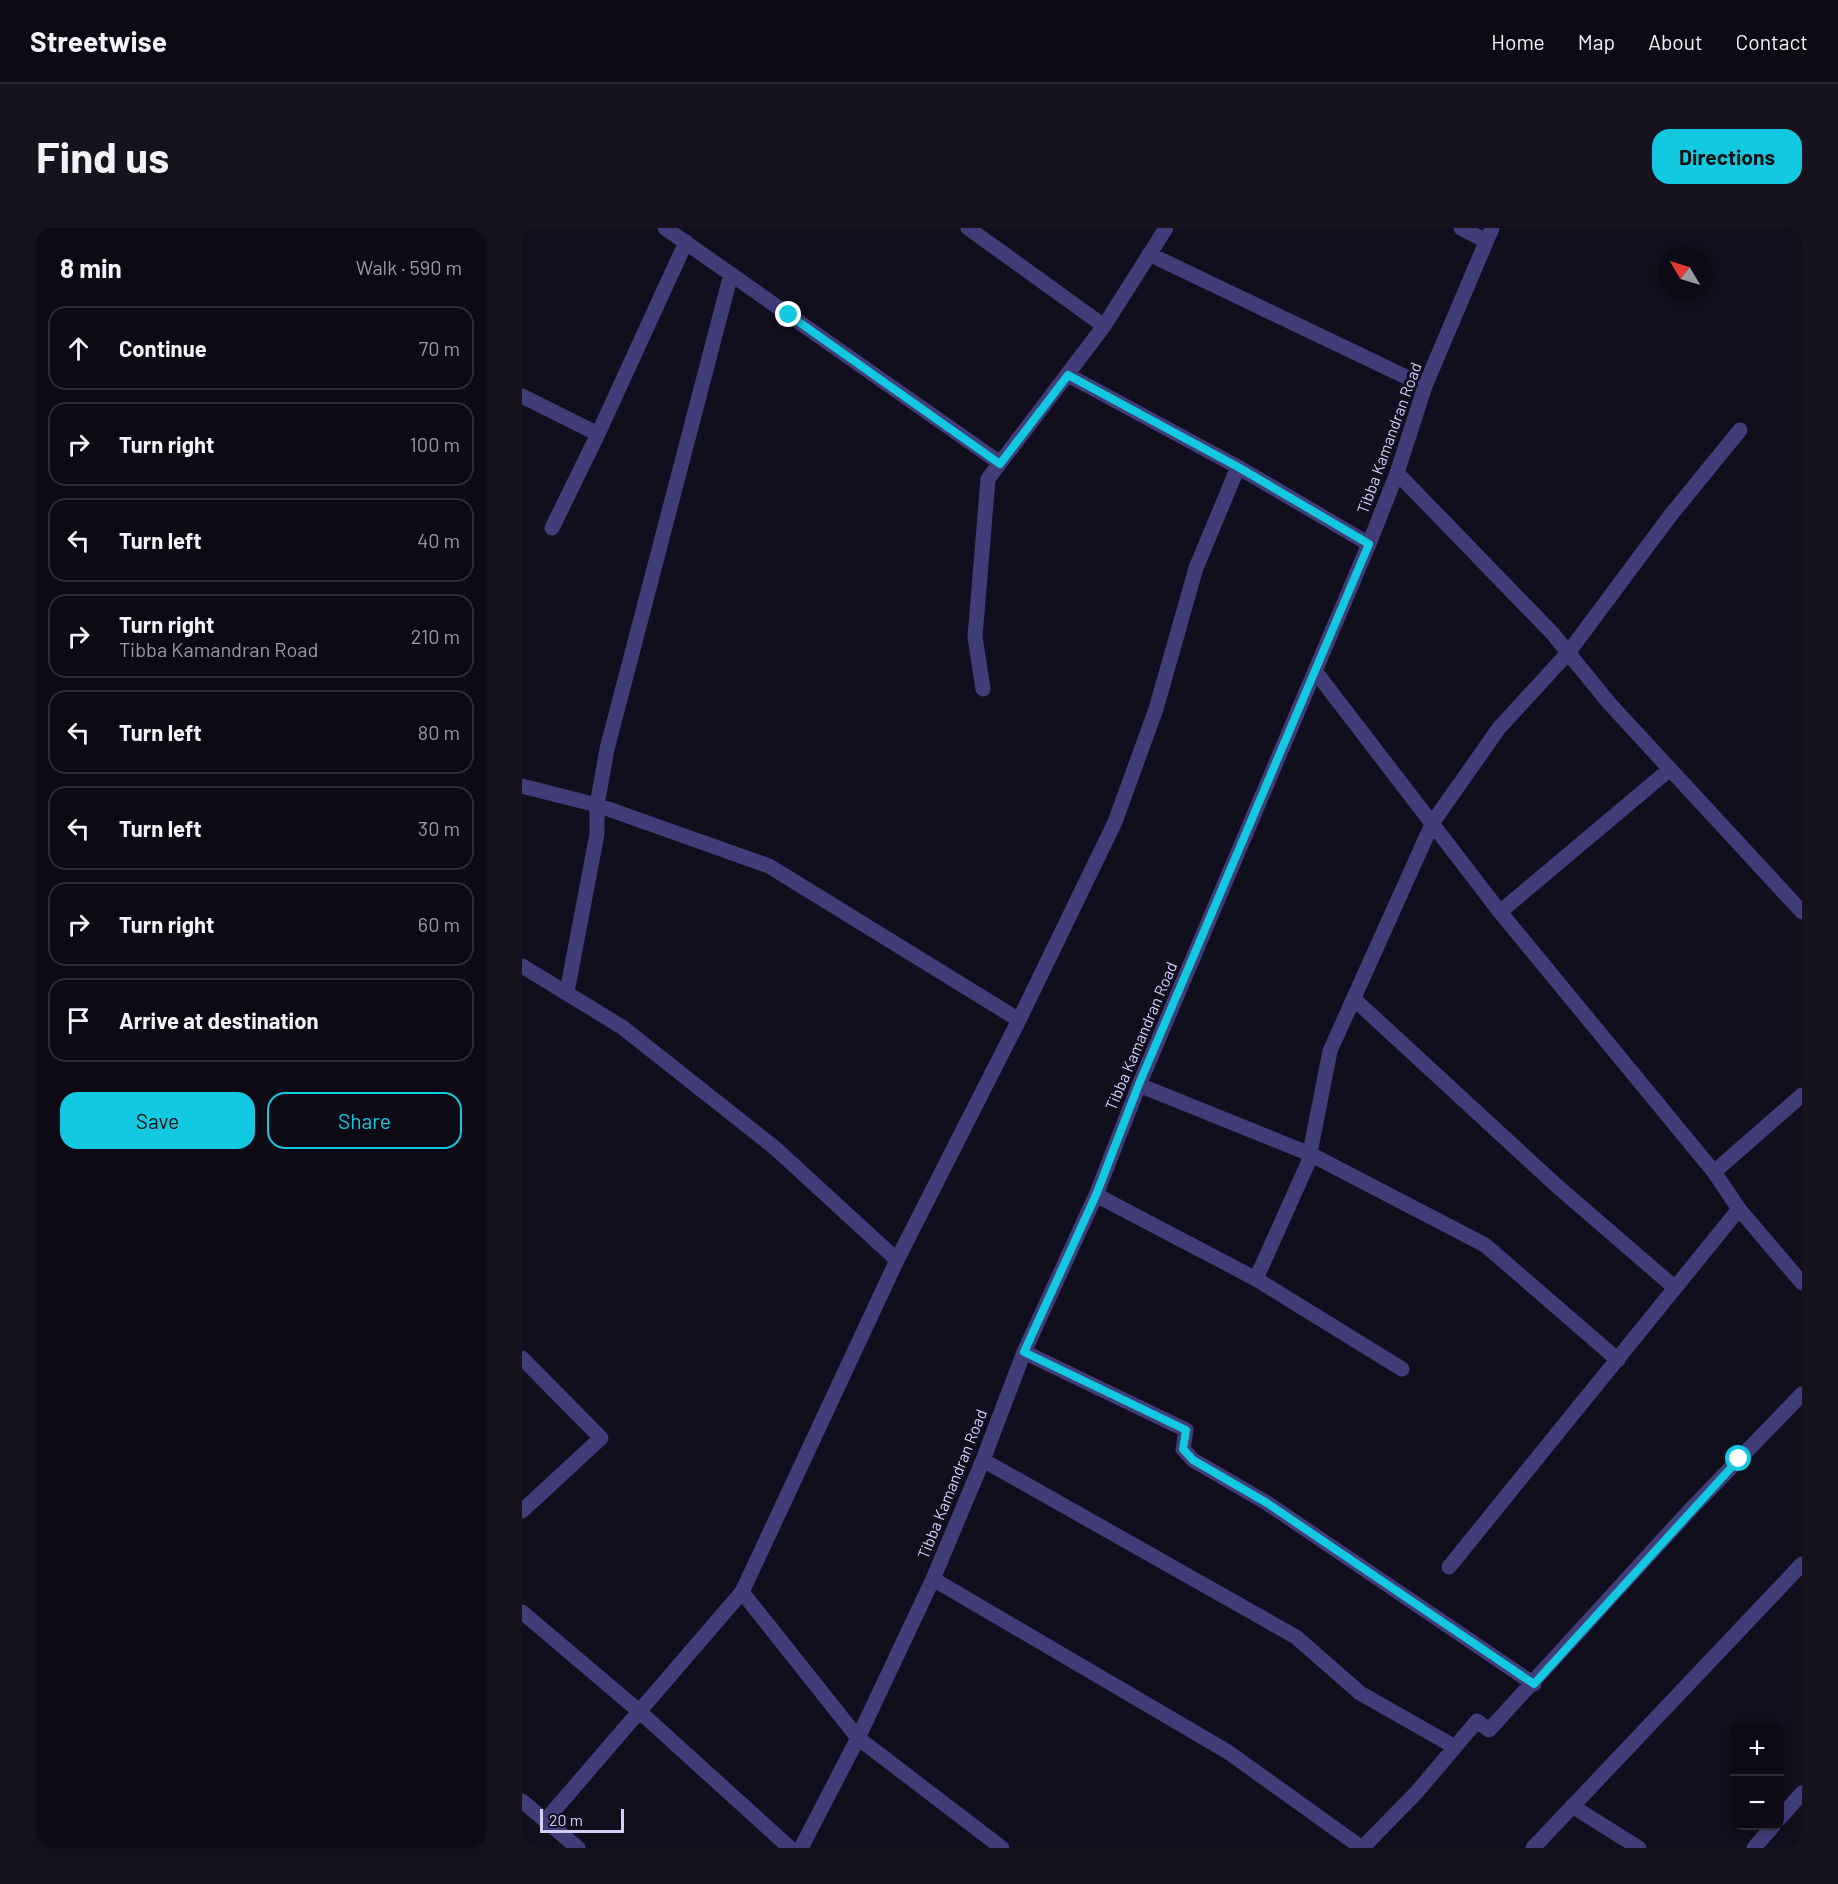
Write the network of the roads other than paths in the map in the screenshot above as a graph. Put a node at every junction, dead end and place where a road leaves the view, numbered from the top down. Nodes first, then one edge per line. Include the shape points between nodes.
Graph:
1 (665, 228) edge
2 (968, 228) edge
3 (1166, 228) edge
4 (1461, 228) edge
5 (1489, 234) edge
6 (686, 242) junction
7 (1149, 254) junction
8 (731, 274) junction
9 (1104, 326) junction
10 (1068, 375) junction
11 (1425, 386) junction
12 (522, 396) edge
13 (1740, 430) dead end
14 (598, 434) junction
15 (1000, 464) junction
16 (1238, 467) junction
17 (1397, 473) junction
18 (552, 528) dead end
19 (1369, 544) junction
20 (1568, 653) junction
21 (1315, 671) junction
22 (983, 689) dead end
23 (1670, 769) junction
24 (522, 786) edge
25 (597, 806) junction
26 (1433, 822) junction
27 (1500, 912) junction
28 (1802, 912) edge
29 (522, 966) edge
30 (567, 993) junction
31 (1354, 999) junction
32 (1019, 1020) junction
33 (1139, 1084) junction
34 (1802, 1095) edge
35 (1310, 1154) junction
36 (1714, 1172) junction
37 (1096, 1195) junction
38 (1739, 1209) junction
39 (897, 1260) junction
40 (1256, 1279) junction
41 (1802, 1283) edge
42 (1674, 1287) junction
43 (1024, 1352) junction
44 (522, 1358) edge
45 (1618, 1360) junction
46 (1402, 1369) dead end
47 (1802, 1394) edge
48 (983, 1460) junction
49 (522, 1510) edge
50 (1802, 1564) edge
51 (1449, 1567) dead end
52 (933, 1579) junction
53 (742, 1592) junction
54 (522, 1612) edge
55 (1534, 1684) junction
56 (640, 1712) junction
57 (858, 1738) junction
58 (1455, 1747) junction
59 (1802, 1793) edge
60 (522, 1801) edge
61 (1572, 1806) junction
62 (1784, 1813) edge
63 (545, 1821) junction
64 (1770, 1830) edge
65 (578, 1848) edge
66 (790, 1848) edge
67 (801, 1848) edge
68 (1002, 1848) edge
69 (1362, 1848) edge
70 (1533, 1848) edge
71 (1639, 1848) edge
72 (1754, 1848) edge

1 - 6 street
2 - 9 street
3 - 7 street
4 - 5 street
5 - 11 street, Tibba Kamandran Road
6 - 8 street
6 - 14 street
7 - 9 street
7 - 11 street
8 - 15 street
8 - 25 street via 616,715
9 - 10 street
10 - 15 street
10 - 16 street
11 - 17 street, Tibba Kamandran Road
12 - 14 street
13 - 20 street
14 - 18 street
15 - 22 street via 988,480 975,637
16 - 19 street
16 - 32 street via 1196,568 1156,709 1115,822
17 - 19 street, Tibba Kamandran Road
17 - 20 street
19 - 21 street, Tibba Kamandran Road
20 - 23 street
20 - 26 street via 1499,728
21 - 26 street
21 - 33 street, Tibba Kamandran Road
23 - 27 street
23 - 28 street
24 - 25 street
25 - 30 street via 597,834
25 - 32 street via 769,866
26 - 27 street
26 - 31 street
27 - 36 street
29 - 30 street
30 - 39 street via 622,1027 775,1148
31 - 35 street via 1330,1051
31 - 42 street
32 - 39 street
33 - 35 street
33 - 37 street, Tibba Kamandran Road
34 - 36 street
35 - 40 street
35 - 45 street via 1485,1245
36 - 38 street
37 - 40 street
37 - 43 street, Tibba Kamandran Road
38 - 41 street
38 - 42 street
39 - 53 street
40 - 46 street
42 - 45 street
43 - 48 street, Tibba Kamandran Road
43 - 55 street via 1186,1430 1183,1449 1193,1460 1267,1503
44 - 49 street via 601,1438
45 - 51 street
47 - 55 street via 1690,1510
48 - 52 street, Tibba Kamandran Road
48 - 58 street via 1296,1637 1360,1693
50 - 61 street
52 - 57 street, Tibba Kamandran Road
52 - 69 street via 1227,1752
53 - 56 street
53 - 57 street
54 - 56 street
55 - 58 street via 1489,1730 1477,1721
56 - 63 street
56 - 66 street
57 - 67 street, Tibba Kamandran Road
57 - 68 street
58 - 69 street
59 - 62 street
60 - 63 street
61 - 70 street
61 - 71 street
63 - 65 street
64 - 72 street

